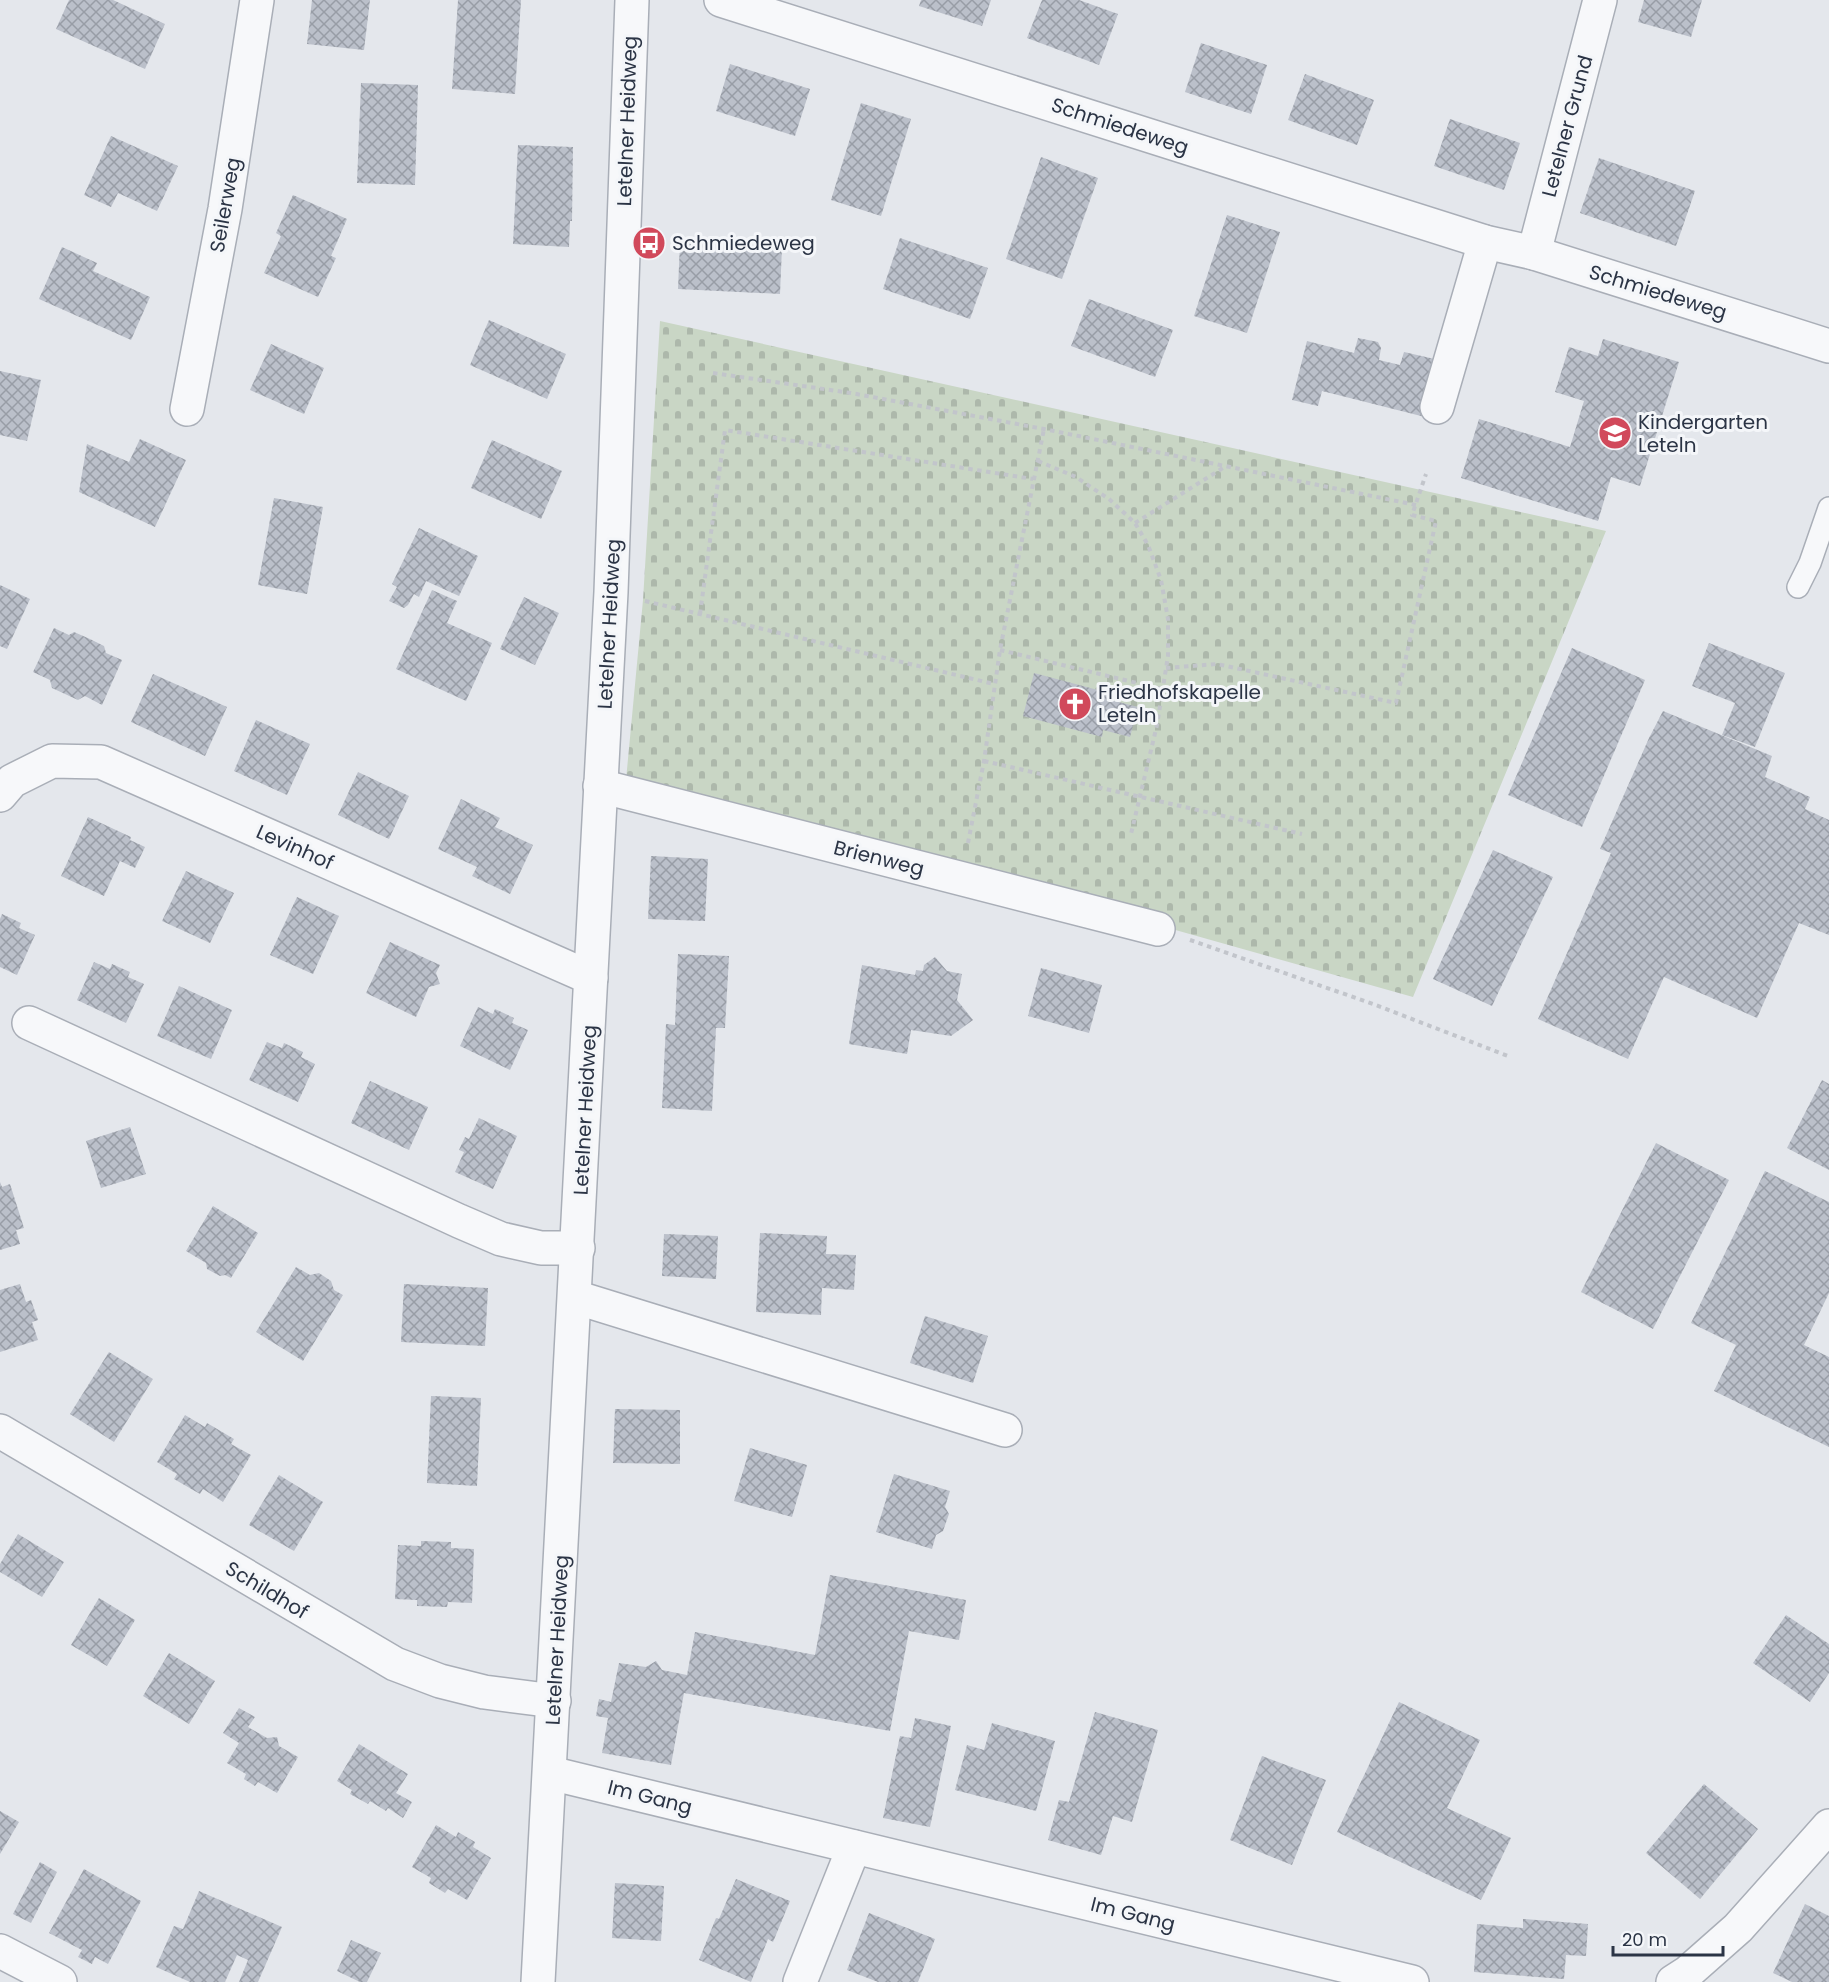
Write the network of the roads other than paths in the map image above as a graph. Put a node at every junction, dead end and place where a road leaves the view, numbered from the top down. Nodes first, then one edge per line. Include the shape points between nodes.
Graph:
1 (257, 0) edge
2 (632, 0) edge
3 (721, 0) edge
4 (1600, 0) edge
5 (1485, 242) junction
6 (1534, 253) junction
7 (1829, 346) edge
8 (1437, 407) dead end
9 (187, 408) dead end
10 (1829, 508) edge
11 (1798, 587) dead end
12 (600, 786) junction
13 (0, 795) edge
14 (1158, 929) road end
15 (591, 978) junction
16 (29, 1023) dead end
17 (578, 1248) junction
18 (575, 1297) junction
19 (1005, 1430) dead end
20 (0, 1431) edge
21 (554, 1701) junction
22 (550, 1773) junction
23 (1829, 1826) edge
24 (854, 1847) junction
25 (0, 1951) edge
26 (60, 1982) edge
27 (538, 1982) edge
28 (800, 1982) edge
29 (1412, 1982) edge
30 (1673, 1982) edge

1 - 9 street, Seilerweg via 225,209
2 - 12 street, Letelner Heidweg via 611,592
3 - 5 street, Schmiedeweg
4 - 6 street, Letelner Grund
5 - 6 street, Schmiedeweg
5 - 8 street
6 - 7 street, Schmiedeweg
10 - 11 lane
12 - 14 street, Brienweg
12 - 15 street, Letelner Heidweg
13 - 15 street, Levinhof via 12,781 52,761 102,762
15 - 17 street, Letelner Heidweg
16 - 17 street via 501,1239 541,1248
17 - 18 street, Letelner Heidweg
18 - 19 street
18 - 21 street, Letelner Heidweg
20 - 21 street, Schildhof via 395,1664 484,1692
21 - 22 street, Letelner Heidweg
22 - 24 street, Im Gang
22 - 27 street, Letelner Heidweg
23 - 30 street via 1738,1929
24 - 28 street
24 - 29 street, Im Gang
25 - 26 street

